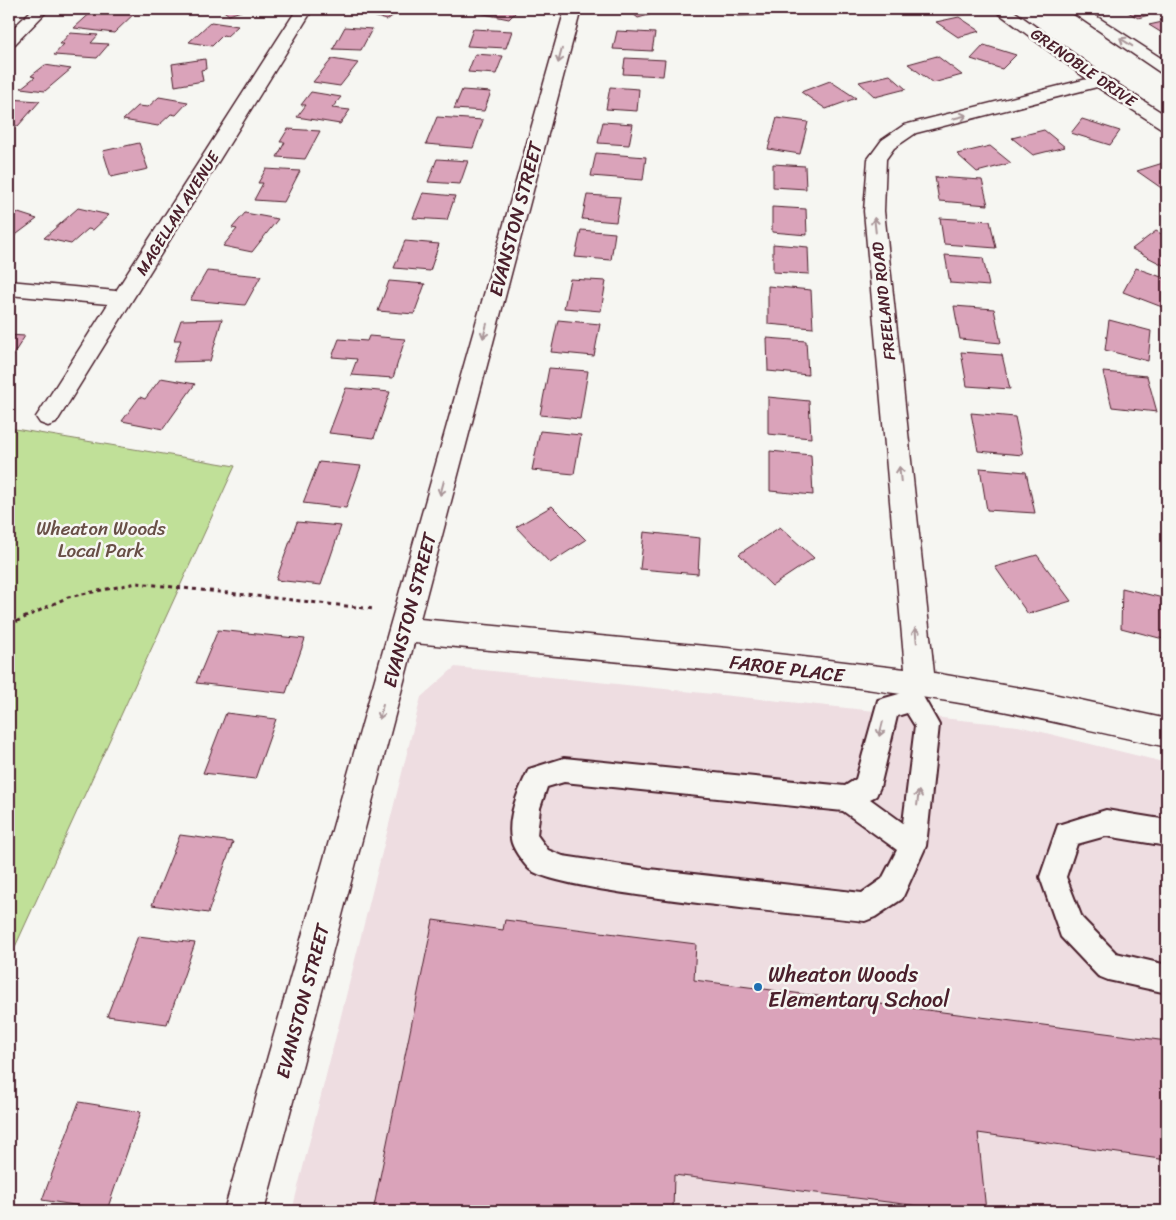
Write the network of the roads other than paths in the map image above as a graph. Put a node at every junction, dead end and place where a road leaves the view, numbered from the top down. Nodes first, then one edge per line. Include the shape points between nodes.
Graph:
1 (41, 9) edge
2 (305, 9) edge
3 (573, 9) edge
4 (1001, 9) edge
5 (1075, 9) edge
6 (9, 41) edge
7 (1167, 69) edge
8 (1100, 81) junction
9 (1167, 124) edge
10 (9, 288) edge
11 (123, 298) junction
12 (48, 417) dead end
13 (406, 622) junction
14 (917, 693) junction
15 (1167, 732) edge
16 (848, 799) junction
17 (1167, 833) edge
18 (913, 846) junction
19 (1167, 979) edge
20 (244, 1211) edge

1 - 6 street
2 - 11 street, MAGELLAN AVENUE
3 -> 13 street, EVANSTON STREET
4 - 8 street, GRENOBLE DRIVE
7 -> 5 street
8 - 9 street, GRENOBLE DRIVE
14 -> 8 street, FREELAND ROAD via 874,211 876,159 888,144 910,129
10 - 11 street
11 - 12 street, MAGELLAN AVENUE
13 - 14 street, FAROE PLACE via 706,658
13 -> 20 street, EVANSTON STREET
14 - 15 street, FAROE PLACE via 1076,711
14 -> 16 lane via 887,708 867,787
18 -> 14 lane via 927,725
16 - 18 lane
16 - 18 lane via 564,770 538,778 525,812 524,839 539,860 563,869 649,883 865,907 892,889
17 - 19 lane via 1106,823 1067,834 1053,876 1071,927 1108,966

